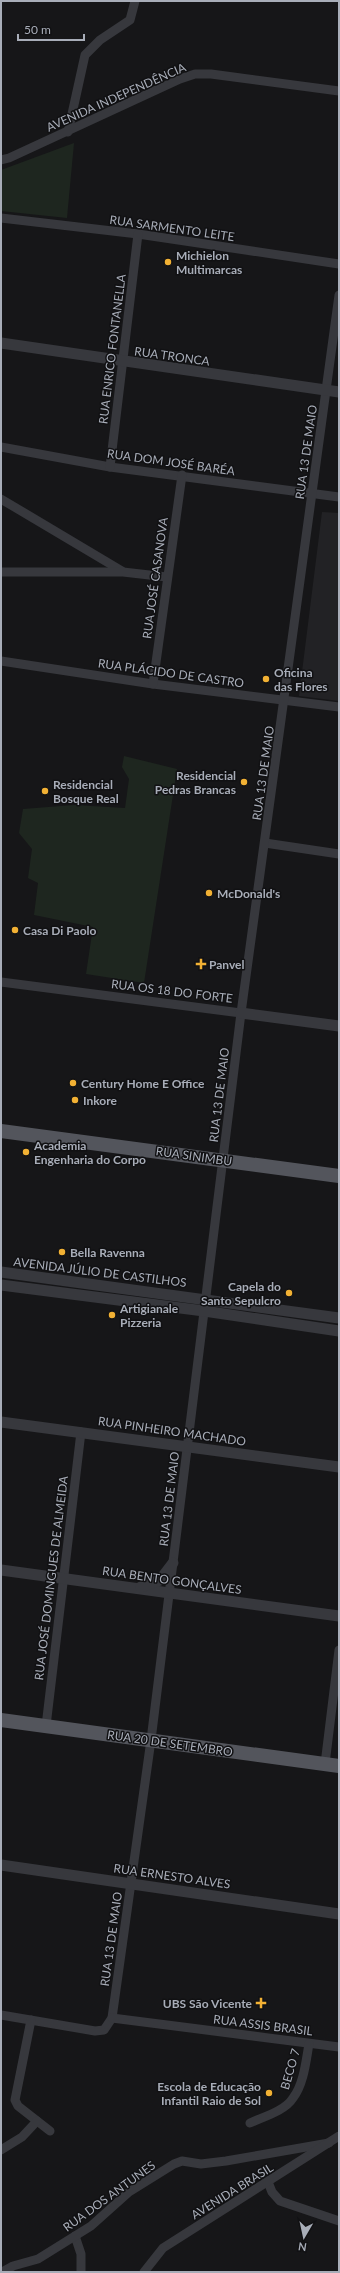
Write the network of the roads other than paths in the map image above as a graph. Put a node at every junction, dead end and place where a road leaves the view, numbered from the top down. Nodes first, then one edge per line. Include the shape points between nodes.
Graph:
1 (135, 1) edge
2 (339, 91) edge
3 (68, 132) junction
4 (1, 160) edge
5 (1, 218) edge
6 (138, 234) junction
7 (339, 264) edge
8 (339, 295) edge
9 (1, 343) edge
10 (122, 362) junction
11 (326, 391) junction
12 (339, 392) edge
13 (1, 447) edge
14 (110, 467) junction
15 (182, 475) junction
16 (312, 493) junction
17 (339, 497) edge
18 (1, 499) edge
19 (1, 572) edge
20 (123, 572) junction
21 (167, 577) junction
22 (1, 661) edge
23 (153, 684) junction
24 (285, 700) junction
25 (339, 707) edge
26 (265, 844) junction
27 (339, 854) edge
28 (1, 982) edge
29 (241, 1013) junction
30 (339, 1026) edge
31 (1, 1131) edge
32 (223, 1160) junction
33 (339, 1176) edge
34 (1, 1272) edge
35 (1, 1285) edge
36 (206, 1298) junction
37 (254, 1305) junction
38 (204, 1311) junction
39 (296, 1312) junction
40 (336, 1317) edge
41 (252, 1318) junction
42 (294, 1324) junction
43 (335, 1330) edge
44 (1, 1422) edge
45 (81, 1432) junction
46 (187, 1446) junction
47 (339, 1467) edge
48 (173, 1563) junction
49 (1, 1570) edge
50 (63, 1578) junction
51 (136, 1588) junction
52 (169, 1592) junction
53 (339, 1616) edge
54 (339, 1650) edge
55 (1, 1720) edge
56 (46, 1726) junction
57 (151, 1734) junction
58 (332, 1765) edge
59 (1, 1865) edge
60 (131, 1884) junction
61 (339, 1914) edge
62 (1, 2015) edge
63 (112, 2018) junction
64 (31, 2020) junction
65 (309, 2044) junction
66 (339, 2048) edge
67 (37, 2121) junction
68 (250, 2123) dead end
69 (50, 2131) dead end
70 (339, 2136) edge
71 (329, 2143) junction
72 (1, 2150) edge
73 (268, 2182) junction
74 (339, 2221) edge
75 (75, 2236) junction
76 (2, 2272) edge
77 (81, 2272) edge
78 (144, 2272) edge

1 - 3 street via 130,20 100,40 85,55
2 - 3 street, AVENIDA INDEPENDÊNCIA via 195,74
3 - 4 street, AVENIDA INDEPENDÊNCIA
5 - 6 street, RUA SARMENTO LEITE
6 - 7 street, RUA SARMENTO LEITE
6 - 10 street, RUA ENRICO FONTANELLA
8 - 11 street, RUA 13 DE MAIO
9 - 10 street, RUA TRONCA
10 - 11 street, RUA TRONCA
10 - 14 street, RUA ENRICO FONTANELLA
11 - 12 street, RUA TRONCA
11 - 16 street, RUA 13 DE MAIO
13 - 14 street, RUA DOM JOSÉ BARÉA
14 - 15 street, RUA DOM JOSÉ BARÉA
15 - 16 street, RUA DOM JOSÉ BARÉA
15 - 21 street, RUA JOSÉ CASANOVA
16 - 17 street, RUA DOM JOSÉ BARÉA
16 - 24 street, RUA 13 DE MAIO
18 - 20 street
19 - 20 street
20 - 21 street
21 - 23 street, RUA JOSÉ CASANOVA
22 - 23 street, RUA PLÁCIDO DE CASTRO
23 - 24 street, RUA PLÁCIDO DE CASTRO
24 - 25 street, RUA PLÁCIDO DE CASTRO
24 - 26 street, RUA 13 DE MAIO
26 - 27 street
26 - 29 street, RUA 13 DE MAIO
28 - 29 street, RUA OS 18 DO FORTE
29 - 30 street, RUA OS 18 DO FORTE
29 - 32 street, RUA 13 DE MAIO
31 - 32 main road, RUA SINIMBU
32 - 33 main road, RUA SINIMBU
32 - 36 street, RUA 13 DE MAIO
34 - 36 street, AVENIDA JÚLIO DE CASTILHOS
35 - 38 street
36 - 37 street, AVENIDA JÚLIO DE CASTILHOS
36 - 38 street, RUA 13 DE MAIO
37 - 39 street, AVENIDA JÚLIO DE CASTILHOS
37 - 41 street
38 - 41 street
38 - 46 street, RUA 13 DE MAIO
39 - 40 street, AVENIDA JÚLIO DE CASTILHOS
39 - 42 street
40 - 43 street
41 - 42 street
42 - 43 street
44 - 45 street, RUA PINHEIRO MACHADO
45 - 46 street, RUA PINHEIRO MACHADO
45 - 50 street, RUA JOSÉ DOMINGUES DE ALMEIDA
46 - 47 street, RUA PINHEIRO MACHADO
46 - 48 street, RUA 13 DE MAIO
48 - 51 street via 160,1580
48 - 52 street, RUA 13 DE MAIO
49 - 50 street, RUA BENTO GONÇALVES
50 - 51 street, RUA BENTO GONÇALVES
50 - 56 street, RUA JOSÉ DOMINGUES DE ALMEIDA
51 - 52 street, RUA BENTO GONÇALVES
52 - 53 street, RUA BENTO GONÇALVES
52 - 57 street, RUA 13 DE MAIO
54 - 58 street
55 - 56 main road, RUA 20 DE SETEMBRO
56 - 57 main road, RUA 20 DE SETEMBRO
57 - 58 main road, RUA 20 DE SETEMBRO via 166,1742
57 - 60 street, RUA 13 DE MAIO
59 - 60 street, RUA ERNESTO ALVES
60 - 61 street, RUA ERNESTO ALVES
60 - 63 street, RUA 13 DE MAIO
62 - 64 street
63 - 64 street via 104,2030 95,2031
63 - 65 street, RUA ASSIS BRASIL
64 - 67 street via 16,2104
65 - 66 street, RUA ASSIS BRASIL
65 - 68 street, BECO 7 via 301,2079 293,2098 284,2106
67 - 69 street
67 - 72 street via 22,2137
70 - 71 street, AVENIDA BRASIL
71 - 73 street, AVENIDA BRASIL
71 - 75 street, RUA DOS ANTUNES via 226,2161 201,2164 182,2161 129,2192 91,2226
73 - 74 street via 280,2201
73 - 78 street, AVENIDA BRASIL via 163,2248
75 - 76 street, RUA DOS ANTUNES via 38,2260 13,2266
75 - 77 street via 81,2254

